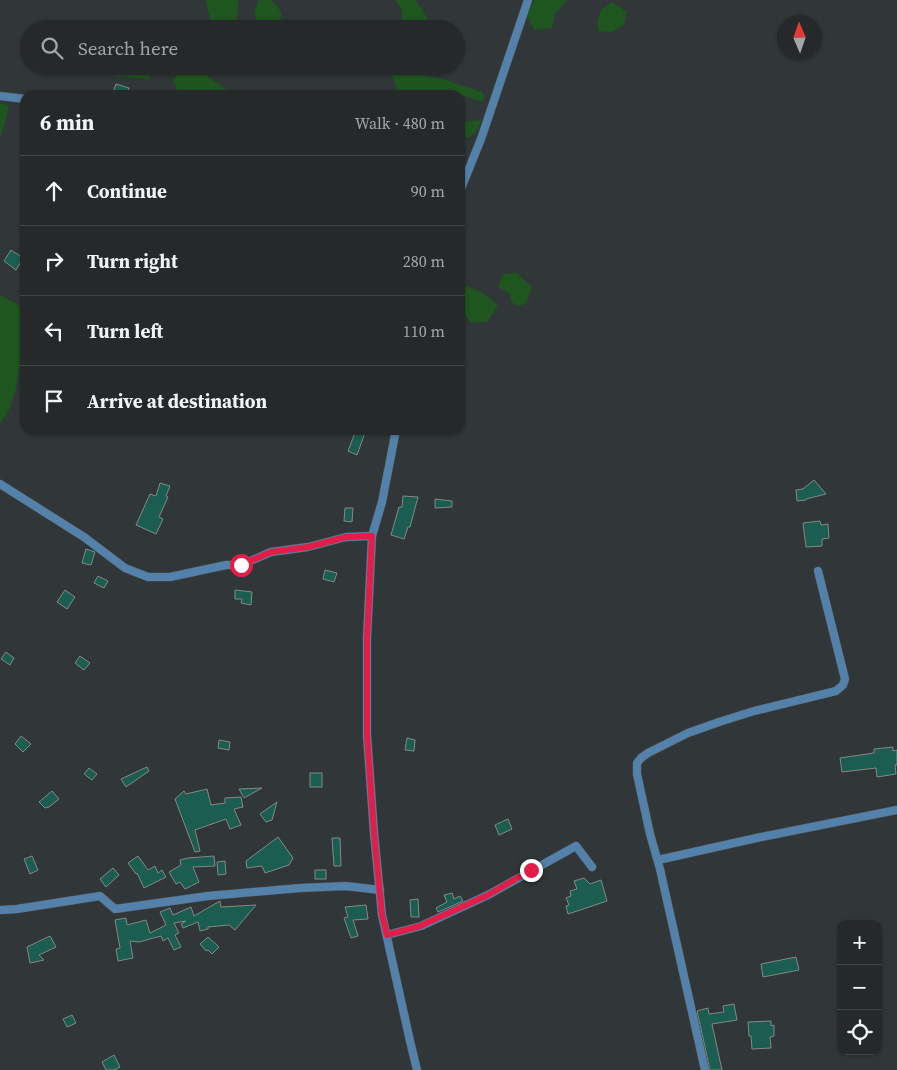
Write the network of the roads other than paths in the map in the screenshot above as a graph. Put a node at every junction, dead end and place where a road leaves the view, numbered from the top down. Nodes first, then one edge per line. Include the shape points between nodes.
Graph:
1 (528, 0) edge
2 (0, 96) edge
3 (20, 98) edge
4 (465, 179) edge
5 (395, 435) edge
6 (0, 484) edge
7 (372, 536) junction
8 (818, 571) dead end
9 (897, 810) edge
10 (658, 860) junction
11 (592, 867) dead end
12 (380, 890) junction
13 (0, 910) edge
14 (387, 935) junction
15 (417, 1070) edge
16 (705, 1070) edge

1 - 4 street
2 - 3 street
5 - 7 street
6 - 7 street via 84,537 125,568 148,576 170,577 241,565 271,552 346,537
7 - 12 street via 367,735
8 - 10 street via 845,679 843,685 836,691 754,711 688,733 640,758 637,774
9 - 10 street
10 - 16 street
11 - 14 street via 576,846 488,895 420,926
12 - 13 street via 346,886 300,888 115,909 100,896
12 - 14 street
14 - 15 street

